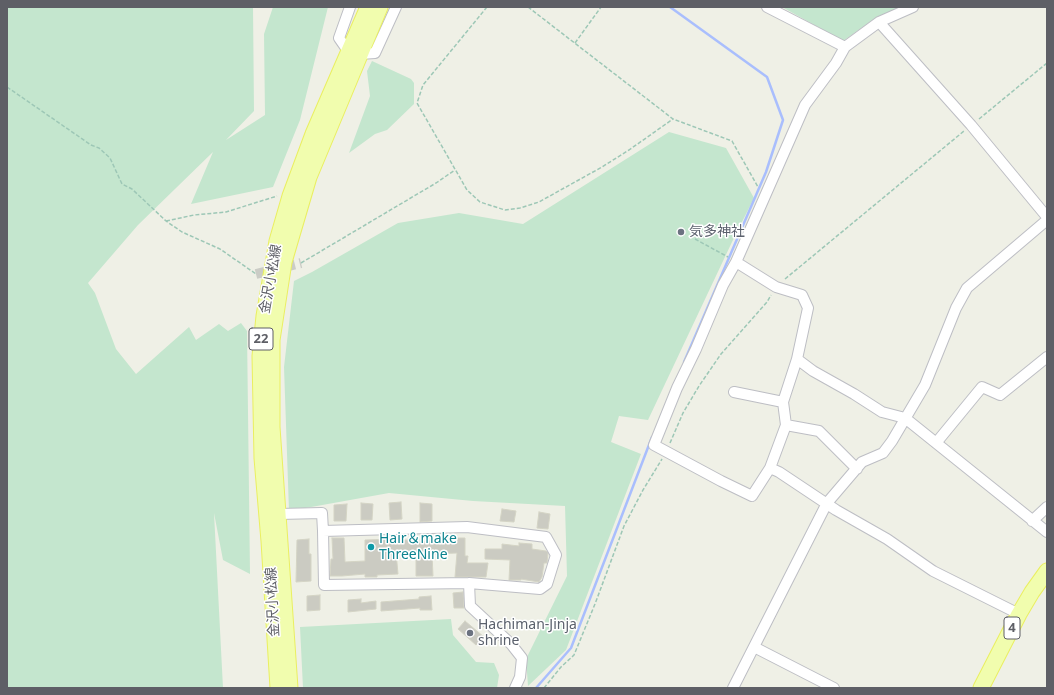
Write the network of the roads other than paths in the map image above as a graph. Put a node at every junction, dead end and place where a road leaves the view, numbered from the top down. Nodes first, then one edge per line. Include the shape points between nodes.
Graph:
1 (350, 7) edge
2 (368, 7) edge
3 (380, 7) edge
4 (396, 7) edge
5 (767, 7) edge
6 (914, 7) edge
7 (879, 22) junction
8 (845, 47) junction
9 (354, 53) junction
10 (1047, 218) edge
11 (736, 262) junction
12 (1047, 357) edge
13 (797, 359) junction
14 (734, 392) dead end
15 (783, 402) junction
16 (905, 418) junction
17 (786, 425) junction
18 (936, 442) junction
19 (770, 468) junction
20 (857, 469) junction
21 (826, 503) junction
22 (1047, 507) edge
23 (279, 514) junction
24 (1032, 521) junction
25 (323, 531) junction
26 (1047, 532) edge
27 (1047, 571) edge
28 (469, 583) junction
29 (1019, 614) junction
30 (754, 647) junction
31 (278, 688) edge
32 (290, 688) edge
33 (514, 688) edge
34 (733, 688) edge
35 (834, 688) edge
36 (981, 688) edge

1 - 9 street via 339,38
2 - 9 main road, 金沢小松線 / 22
3 - 9 main road, 金沢小松線 / 22
4 - 9 street via 375,53
5 - 8 street
6 - 7 street
7 - 8 street
7 - 10 street via 971,125
8 - 11 street via 805,105
9 - 23 main road, 金沢小松線 / 22 via 309,177 284,262 272,340 272,427
9 - 31 main road, 金沢小松線 / 22 via 313,134 290,196 277,242 264,316 260,356 262,458 270,541
10 - 16 street via 967,288 924,385
11 - 13 street via 776,287 802,295 808,308
11 - 19 street via 723,285 654,445 752,496
12 - 18 street via 1000,395 982,387
13 - 15 street
13 - 16 street via 882,412
14 - 15 street
15 - 17 street
16 - 18 street
16 - 20 street via 883,453 862,462
17 - 19 street
17 - 20 street via 820,431
18 - 24 street
19 - 21 street
20 - 21 street
21 - 29 street via 887,539 933,571
21 - 30 street
22 - 24 street
23 - 25 street via 322,513
23 - 32 main road, 金沢小松線 / 22
24 - 26 street
25 - 28 street via 324,585
25 - 28 street via 467,527 546,537 556,555 546,584 540,589
27 - 29 main road, 4
28 - 33 street via 470,606 512,644 522,658 520,677
29 - 36 main road, 4
30 - 34 street
30 - 35 street

